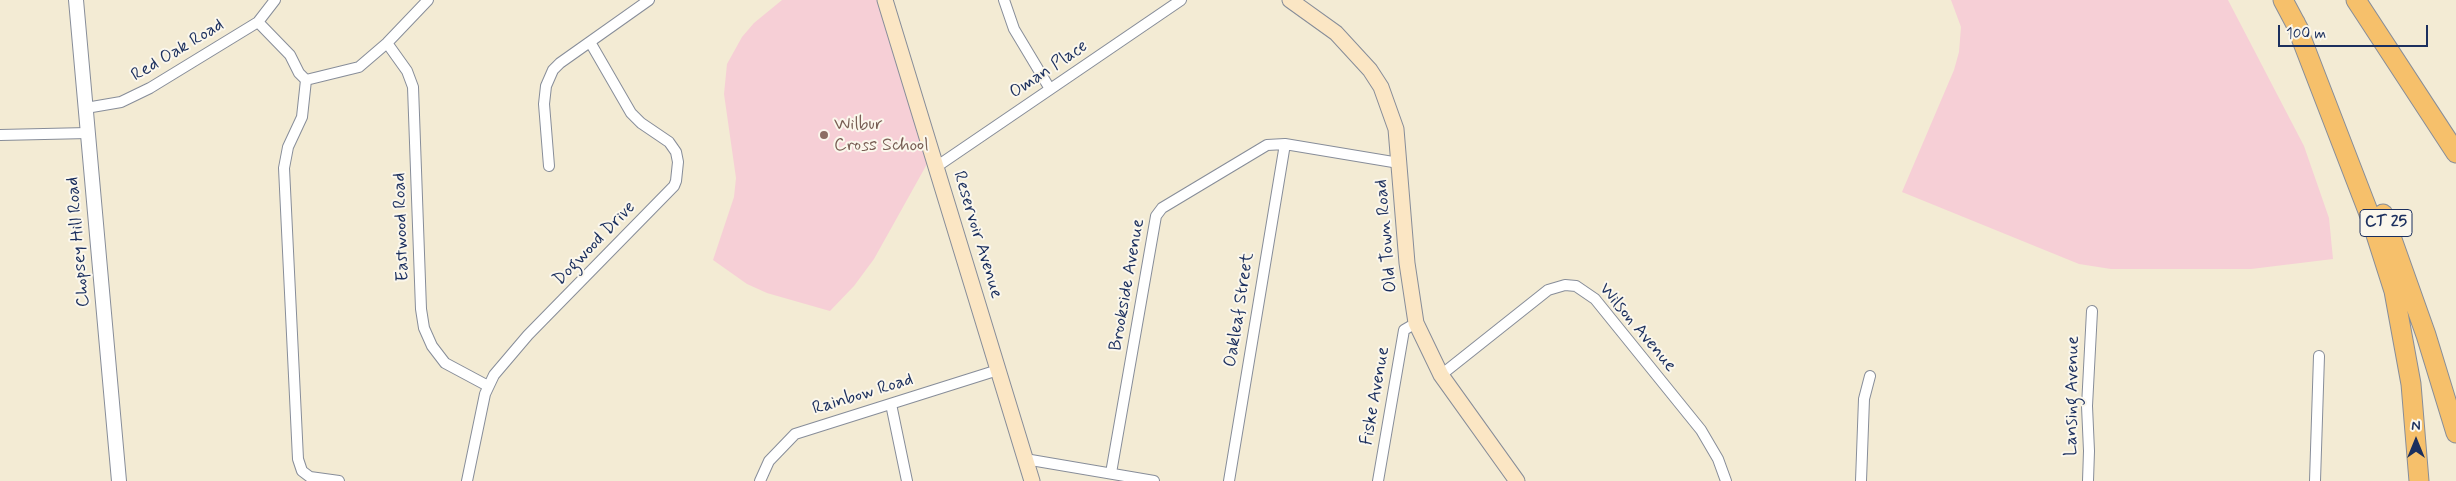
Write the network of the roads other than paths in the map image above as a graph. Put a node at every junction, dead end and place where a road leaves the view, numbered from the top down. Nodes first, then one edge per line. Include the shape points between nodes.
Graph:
1 (76, 0) edge
2 (275, 0) edge
3 (428, 0) edge
4 (649, 0) edge
5 (885, 0) edge
6 (1004, 0) edge
7 (1181, 0) edge
8 (1290, 0) edge
9 (2283, 0) edge
10 (2356, 0) edge
11 (258, 22) junction
12 (2295, 22) junction
13 (590, 42) junction
14 (387, 43) junction
15 (306, 80) junction
16 (2413, 86) junction
17 (1050, 89) junction
18 (86, 108) junction
19 (88, 133) junction
20 (0, 135) edge
21 (2456, 139) edge
22 (1284, 144) junction
23 (2456, 153) edge
24 (1399, 163) junction
25 (549, 166) dead end
26 (936, 167) junction
27 (2092, 311) dead end
28 (1416, 324) junction
29 (2320, 356) dead end
30 (998, 370) junction
31 (1441, 375) junction
32 (1870, 376) dead end
33 (488, 386) junction
34 (891, 404) junction
35 (2456, 433) edge
36 (1026, 459) junction
37 (1111, 473) junction
38 (119, 481) edge
39 (339, 481) edge
40 (467, 481) edge
41 (760, 481) edge
42 (907, 481) edge
43 (1032, 481) edge
44 (1154, 481) edge
45 (1228, 481) edge
46 (1378, 481) edge
47 (1518, 481) edge
48 (1726, 481) edge
49 (1861, 481) edge
50 (2088, 481) edge
51 (2316, 481) edge
52 (2419, 481) edge

1 - 18 street, Chopsey Hill Road
2 - 11 street, Red Oak Road
3 - 14 street
4 - 13 street
5 - 26 main road, Reservoir Avenue
6 - 17 street via 1014,29
7 - 17 street, Oman Place
8 - 24 main road, Old Town Road via 1336,33 1370,70 1392,114
9 - 12 highway, CT 25
10 - 16 highway
11 - 15 street via 290,55
11 - 18 street, Red Oak Road via 135,97
12 - 35 highway, CT 25 via 2380,207 2421,319
12 - 52 highway via 2361,190 2389,272 2412,384
13 - 25 street via 560,63 546,86 544,104
13 - 33 street, Dogwood Drive via 631,113 669,142 676,152 676,181 528,335
14 - 15 street via 360,67
14 - 33 street, Eastwood Road via 407,71 413,87 424,328 445,363
15 - 39 street via 302,117 288,147 284,168 298,459 302,472 310,477
16 - 21 highway
16 - 23 highway
17 - 26 street, Oman Place
18 - 19 street, Chopsey Hill Road
19 - 20 street
19 - 38 street, Chopsey Hill Road
22 - 24 street, Brookside Avenue
22 - 37 street, Brookside Avenue via 1260,148 1162,208 1156,216
22 - 45 street, Oakleaf Street
24 - 28 main road, Old Town Road via 1407,263
26 - 30 main road, Reservoir Avenue
27 - 50 street, Lansing Avenue via 2087,406
28 - 31 main road, Old Town Road
28 - 46 street, Fiske Avenue via 1404,330
29 - 51 street
30 - 34 street, Rainbow Road
30 - 36 main road, Reservoir Avenue
31 - 47 main road, Old Town Road
31 - 48 street, Wilson Avenue via 1548,290 1565,285 1576,286 1595,298 1700,430 1718,459
32 - 49 street via 1864,400
33 - 40 street, Dogwood Drive
34 - 41 street, Rainbow Road via 795,434 768,462
34 - 42 street
36 - 37 street
36 - 43 main road, Reservoir Avenue
37 - 44 street

